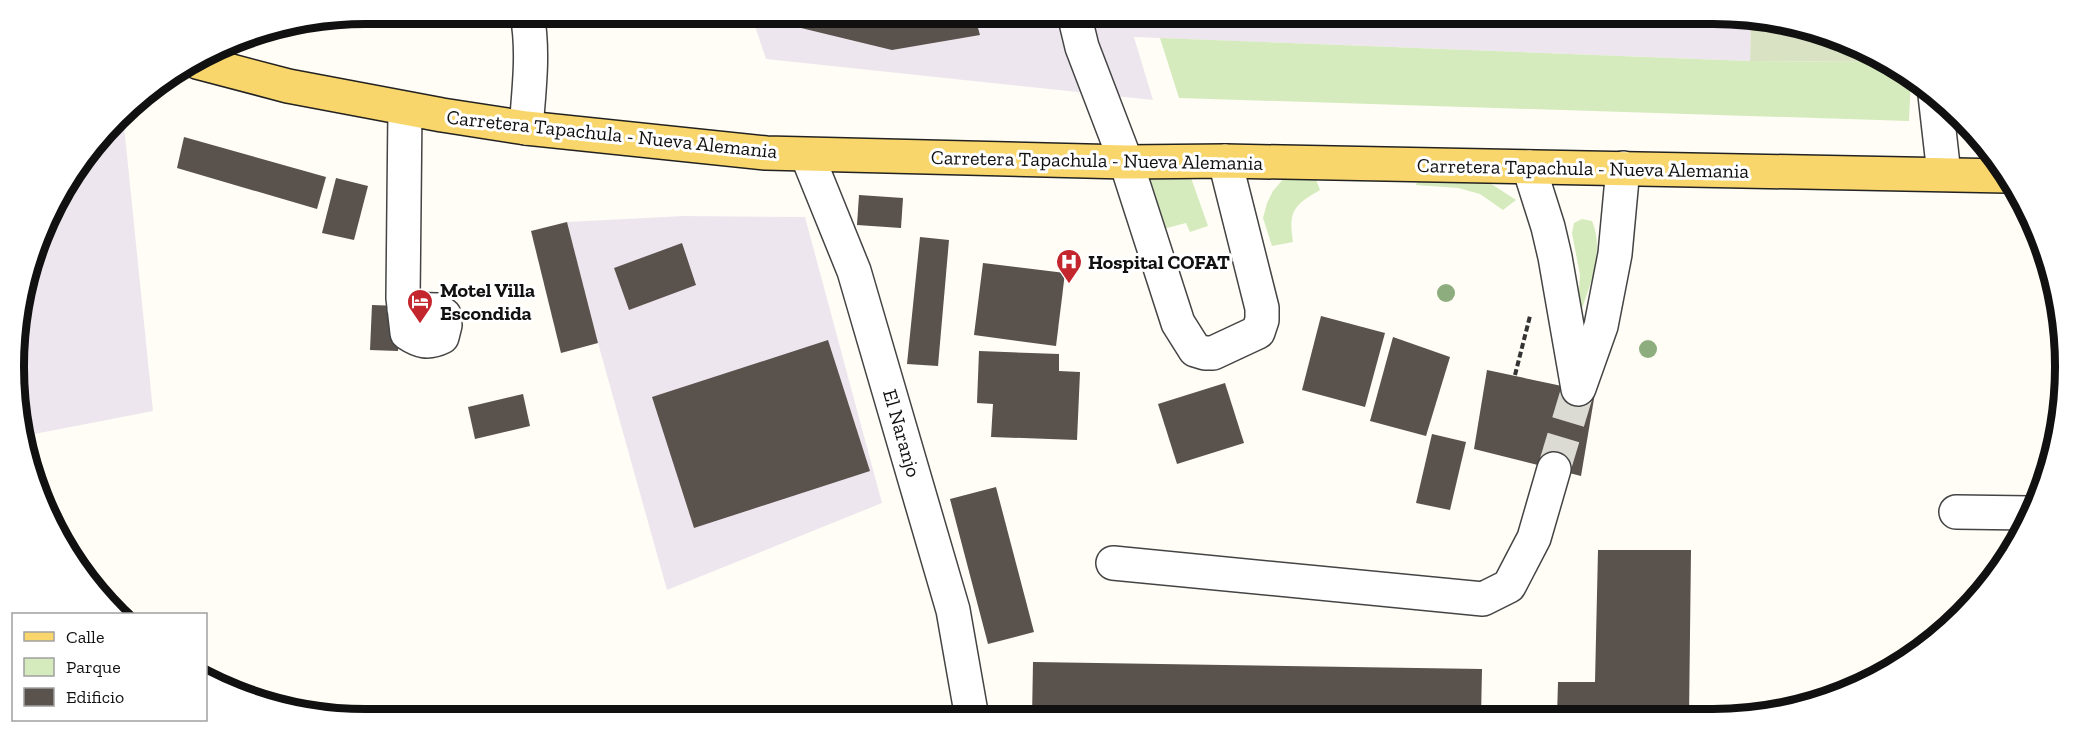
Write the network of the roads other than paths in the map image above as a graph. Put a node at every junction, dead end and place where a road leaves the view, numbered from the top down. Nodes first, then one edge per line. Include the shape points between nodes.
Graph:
1 (528, 24) edge
2 (1076, 24) edge
3 (205, 64) edge
4 (1936, 108) edge
5 (405, 109) junction
6 (526, 128) junction
7 (807, 155) junction
8 (1225, 161) junction
9 (1126, 162) junction
10 (1529, 167) junction
11 (1623, 168) junction
12 (1944, 174) junction
13 (1997, 176) edge
14 (404, 309) dead end
15 (1554, 469) tunnel mouth
16 (1956, 512) dead end
17 (2022, 513) edge
18 (1113, 563) dead end
19 (970, 709) edge

1 - 6 street
2 - 9 street
3 - 5 main road, Carretera Tapachula - Nueva Alemania via 288,86
4 - 12 street
5 - 6 main road, Carretera Tapachula - Nueva Alemania
5 - 14 street
6 - 7 main road, Carretera Tapachula - Nueva Alemania
7 - 9 main road, Carretera Tapachula - Nueva Alemania
7 - 19 street, El Naranjo via 858,282 953,610
8 - 9 main road, Carretera Tapachula - Nueva Alemania
8 - 9 street via 1262,320 1258,332 1213,353 1195,350 1178,323
8 - 10 main road, Carretera Tapachula - Nueva Alemania
10 - 11 main road, Carretera Tapachula - Nueva Alemania
10 - 11 street via 1557,264 1578,389 1601,326 1615,254
11 - 12 main road, Carretera Tapachula - Nueva Alemania
12 - 13 main road, Carretera Tapachula - Nueva Alemania
15 - 18 street via 1534,538 1509,586 1483,599
16 - 17 street

